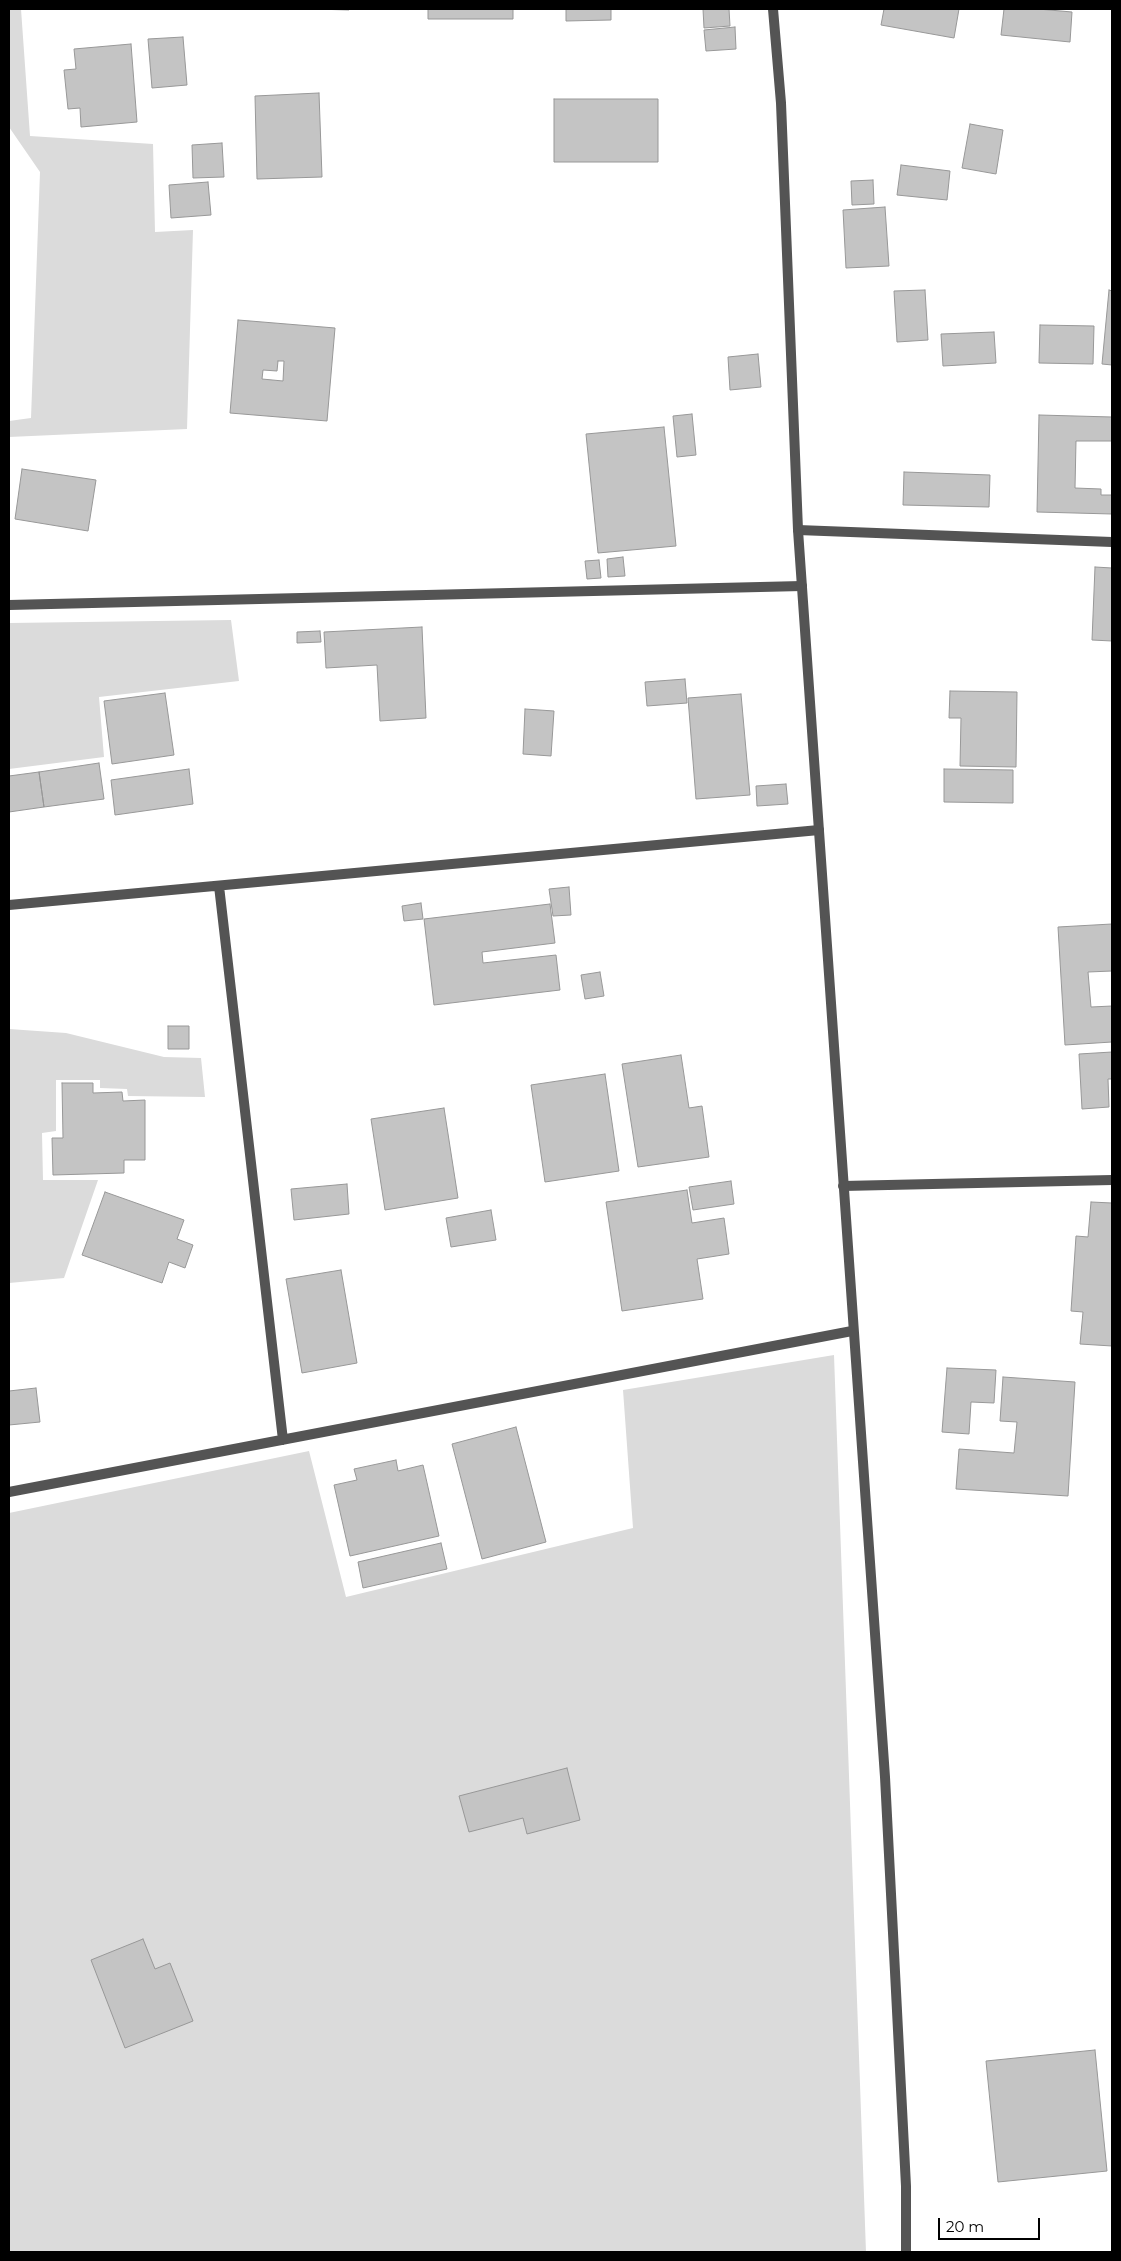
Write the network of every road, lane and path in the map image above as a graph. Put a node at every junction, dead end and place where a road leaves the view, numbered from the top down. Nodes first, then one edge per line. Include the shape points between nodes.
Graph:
1 (773, 9) edge
2 (798, 530) junction
3 (1112, 542) edge
4 (802, 586) junction
5 (9, 605) edge
6 (818, 830) junction
7 (219, 886) junction
8 (9, 905) edge
9 (1112, 1180) edge
10 (843, 1186) junction
11 (852, 1331) junction
12 (283, 1440) junction
13 (9, 1492) edge
14 (906, 2252) edge

1 - 2 street via 782,113
2 - 3 street
2 - 4 street
4 - 5 street
4 - 6 street
6 - 7 street
6 - 10 street
7 - 8 street
7 - 12 street
9 - 10 street
10 - 11 street
11 - 12 street
11 - 14 street via 885,1777 906,2186
12 - 13 street

